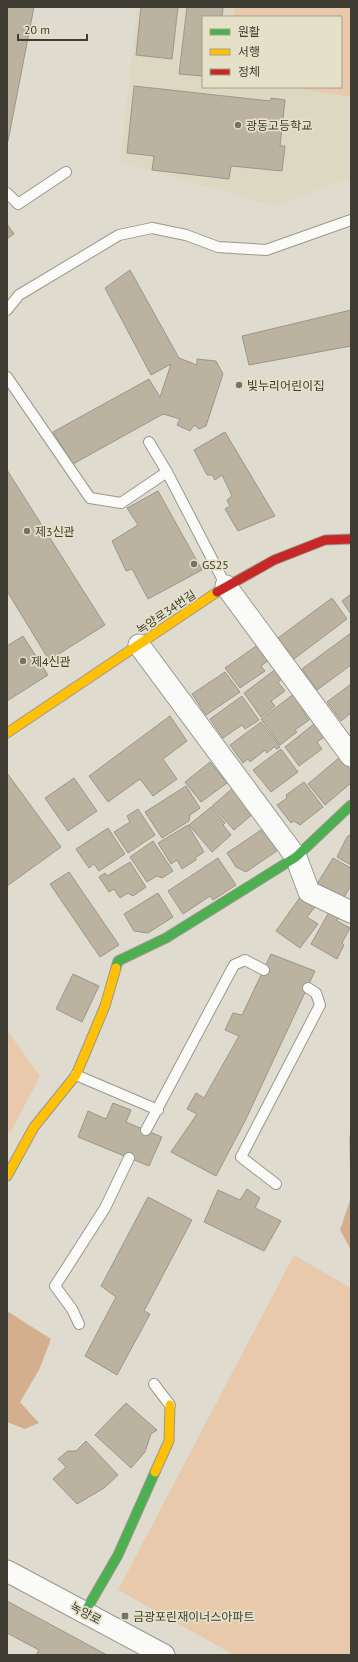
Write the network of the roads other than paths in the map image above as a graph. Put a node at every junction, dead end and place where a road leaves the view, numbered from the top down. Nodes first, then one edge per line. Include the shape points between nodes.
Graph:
1 (66, 172) dead end
2 (7, 193) edge
3 (351, 220) edge
4 (7, 310) edge
5 (7, 377) edge
6 (148, 442) dead end
7 (167, 472) junction
8 (351, 539) edge
9 (226, 586) junction
10 (139, 645) junction
11 (7, 733) edge
12 (351, 756) edge
13 (351, 805) edge
14 (296, 857) junction
15 (351, 912) edge
16 (264, 970) dead end
17 (308, 988) dead end
18 (76, 1075) junction
19 (158, 1110) junction
20 (146, 1130) dead end
21 (129, 1158) dead end
22 (7, 1176) edge
23 (276, 1184) dead end
24 (79, 1324) dead end
25 (154, 1384) dead end
26 (170, 1405) joint
27 (7, 1571) edge
28 (85, 1612) junction
29 (164, 1655) edge

1 - 2 lane via 18,204
3 - 4 lane via 266,250 218,247 186,235 152,228 119,235 19,295
5 - 7 lane via 90,498 121,503
6 - 7 lane
7 - 9 lane
8 - 9 street, 녹양로34번길 via 325,540 274,560
9 - 10 street, 녹양로34번길
9 - 12 street
10 - 11 street, 녹양로34번길
10 - 14 street
13 - 14 street
14 - 15 street via 309,892
14 - 18 street via 166,938 118,961 105,1006
16 - 19 lane via 245,960 234,965
17 - 23 lane via 316,993 320,1005 241,1157
18 - 19 lane
18 - 22 street via 34,1127
19 - 20 lane
21 - 24 lane via 105,1208 55,1286 72,1309
25 - 26 lane
26 - 28 street via 169,1441 118,1555
27 - 28 street, 녹양로
28 - 29 street, 녹양로

